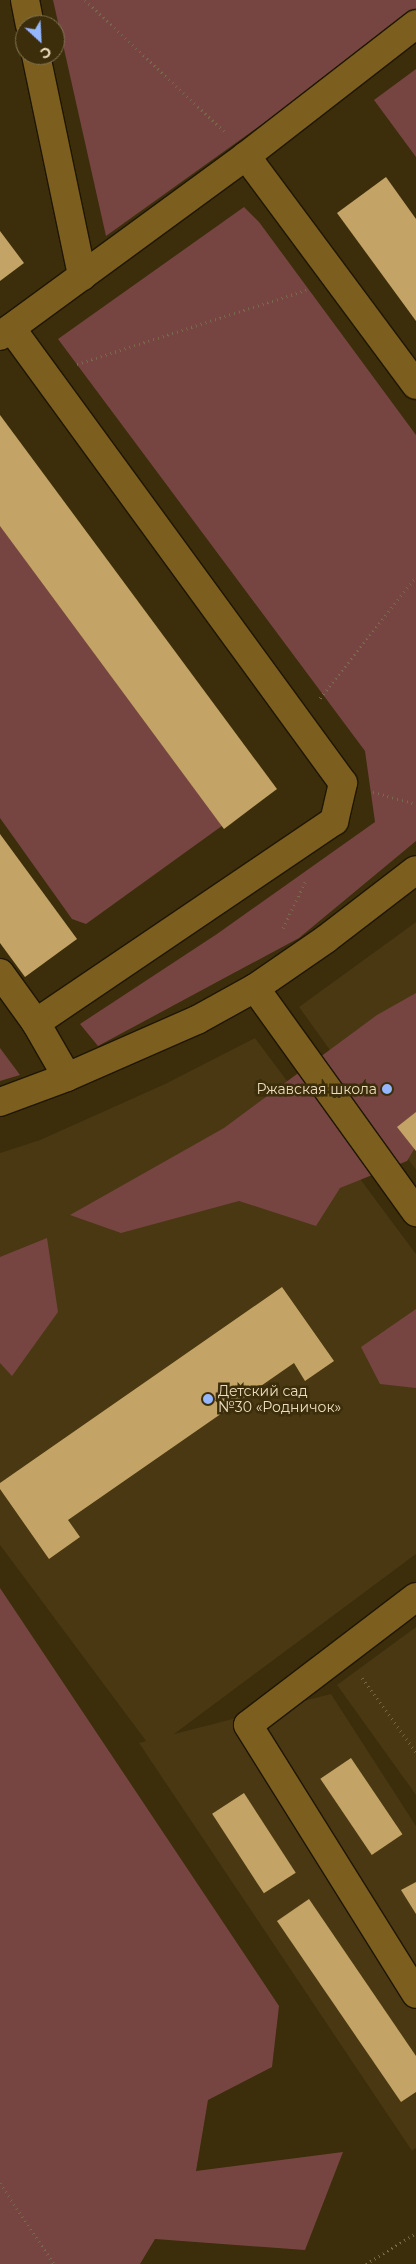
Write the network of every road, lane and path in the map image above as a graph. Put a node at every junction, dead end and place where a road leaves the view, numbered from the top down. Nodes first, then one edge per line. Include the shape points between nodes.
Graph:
1 (25, 0) edge
2 (84, 0) edge
3 (28, 15) edge
4 (416, 24) edge
5 (38, 65) edge
6 (246, 156) junction
7 (82, 276) junction
8 (338, 280) junction
9 (5, 332) edge
10 (77, 364) dead end
11 (416, 385) edge
12 (416, 577) edge
13 (299, 724) junction
14 (343, 783) junction
15 (416, 804) edge
16 (416, 870) edge
17 (309, 873) dead end
18 (280, 935) dead end
19 (0, 974) edge
20 (255, 988) junction
21 (36, 1023) junction
22 (67, 1077) junction
23 (0, 1102) edge
24 (416, 1212) edge
25 (416, 1598) edge
26 (344, 1653) junction
27 (416, 1752) edge
28 (416, 1994) edge
29 (0, 2183) edge
30 (416, 2233) edge
31 (54, 2264) edge
32 (366, 2264) edge

1 - 3 street
2 - 6 path via 153,62
4 - 6 street
5 - 7 street
6 - 7 street
6 - 8 street
7 - 9 street
8 - 10 path
8 - 11 street
9 - 13 street
12 - 13 path
13 - 14 street
14 - 15 path
14 - 21 street via 334,821
16 - 20 street
17 - 18 path
19 - 21 street
20 - 22 street via 197,1020
20 - 24 street
21 - 22 street
22 - 23 street
25 - 26 street
26 - 27 path
26 - 28 street via 248,1725
29 - 31 path
30 - 32 path

